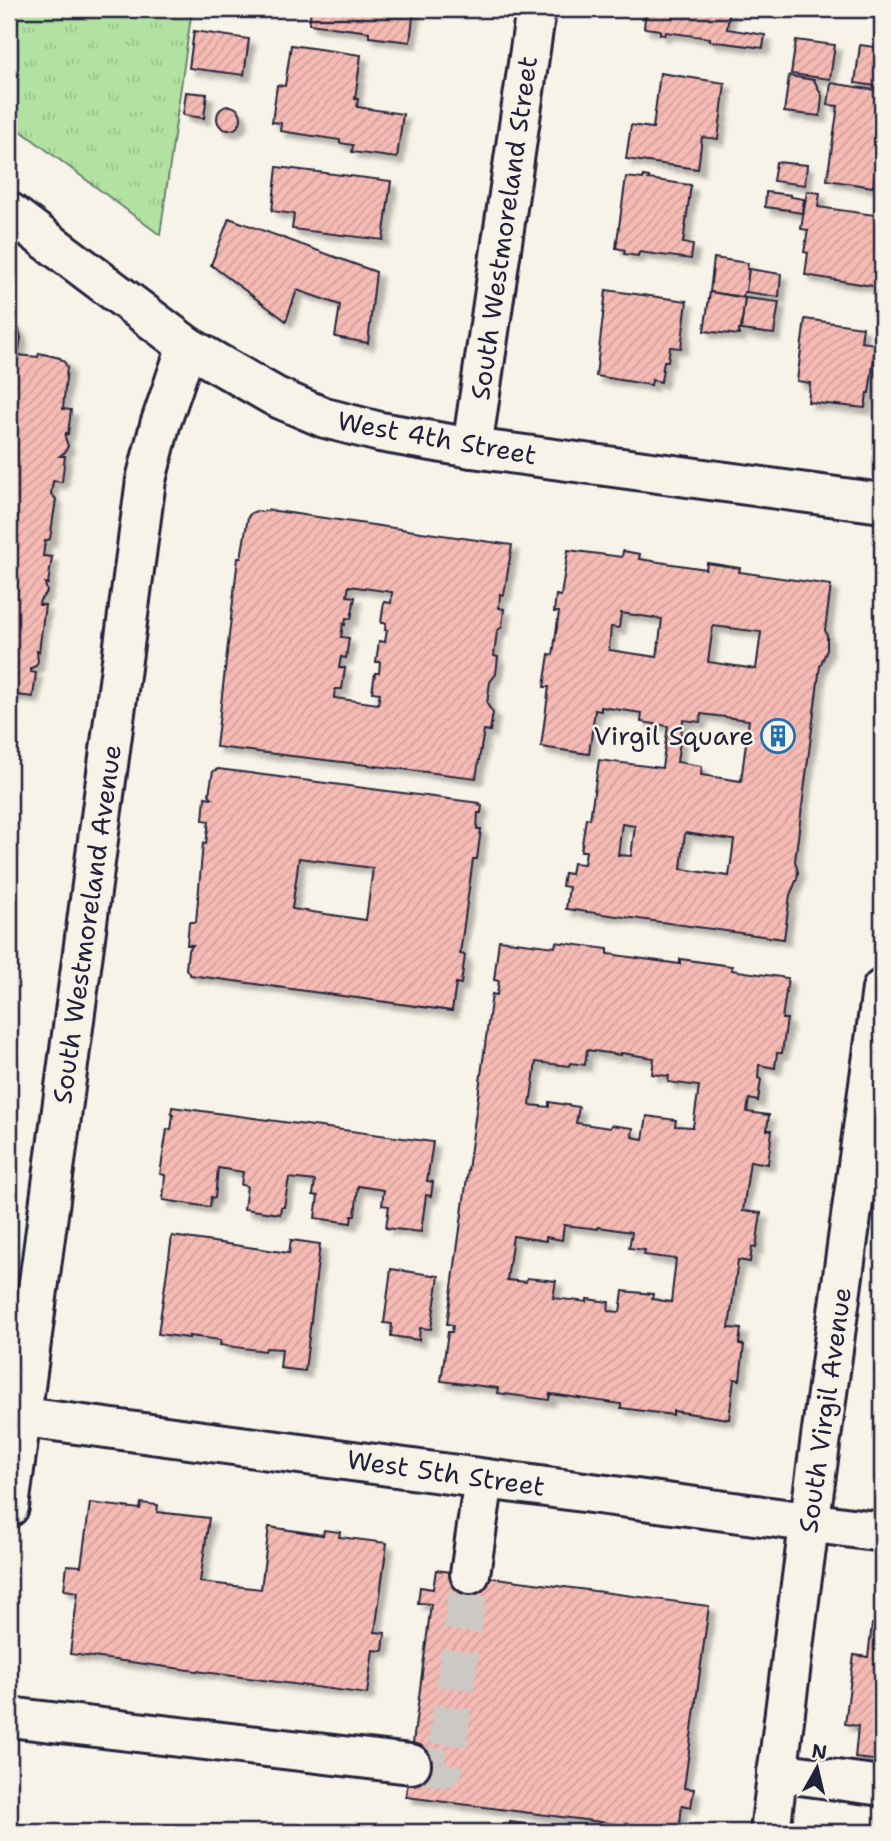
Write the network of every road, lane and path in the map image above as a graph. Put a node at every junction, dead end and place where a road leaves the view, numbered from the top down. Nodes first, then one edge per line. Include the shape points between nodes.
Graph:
1 (536, 9) edge
2 (9, 212) edge
3 (187, 346) junction
4 (472, 448) junction
5 (882, 503) edge
6 (882, 989) edge
7 (15, 1416) edge
8 (484, 1479) junction
9 (9, 1507) edge
10 (810, 1521) junction
11 (882, 1532) edge
12 (470, 1574) tunnel mouth
13 (9, 1717) edge
14 (411, 1764) tunnel mouth
15 (778, 1772) junction
16 (882, 1786) edge
17 (770, 1832) edge

1 - 4 street, South Westmoreland Street
2 - 3 street, West 4th Street
3 - 4 street, West 4th Street via 276,397 325,418
3 - 7 street, South Westmoreland Avenue via 146,480
4 - 5 street, West 4th Street
6 - 10 street, South Virgil Avenue
7 - 8 street, West 5th Street
7 - 9 street, South Westmoreland Avenue
8 - 10 street, West 5th Street
8 - 12 street
10 - 11 street, West 5th Street
10 - 15 street, South Virgil Avenue
13 - 14 street
15 - 16 street
15 - 17 street, South Virgil Avenue

